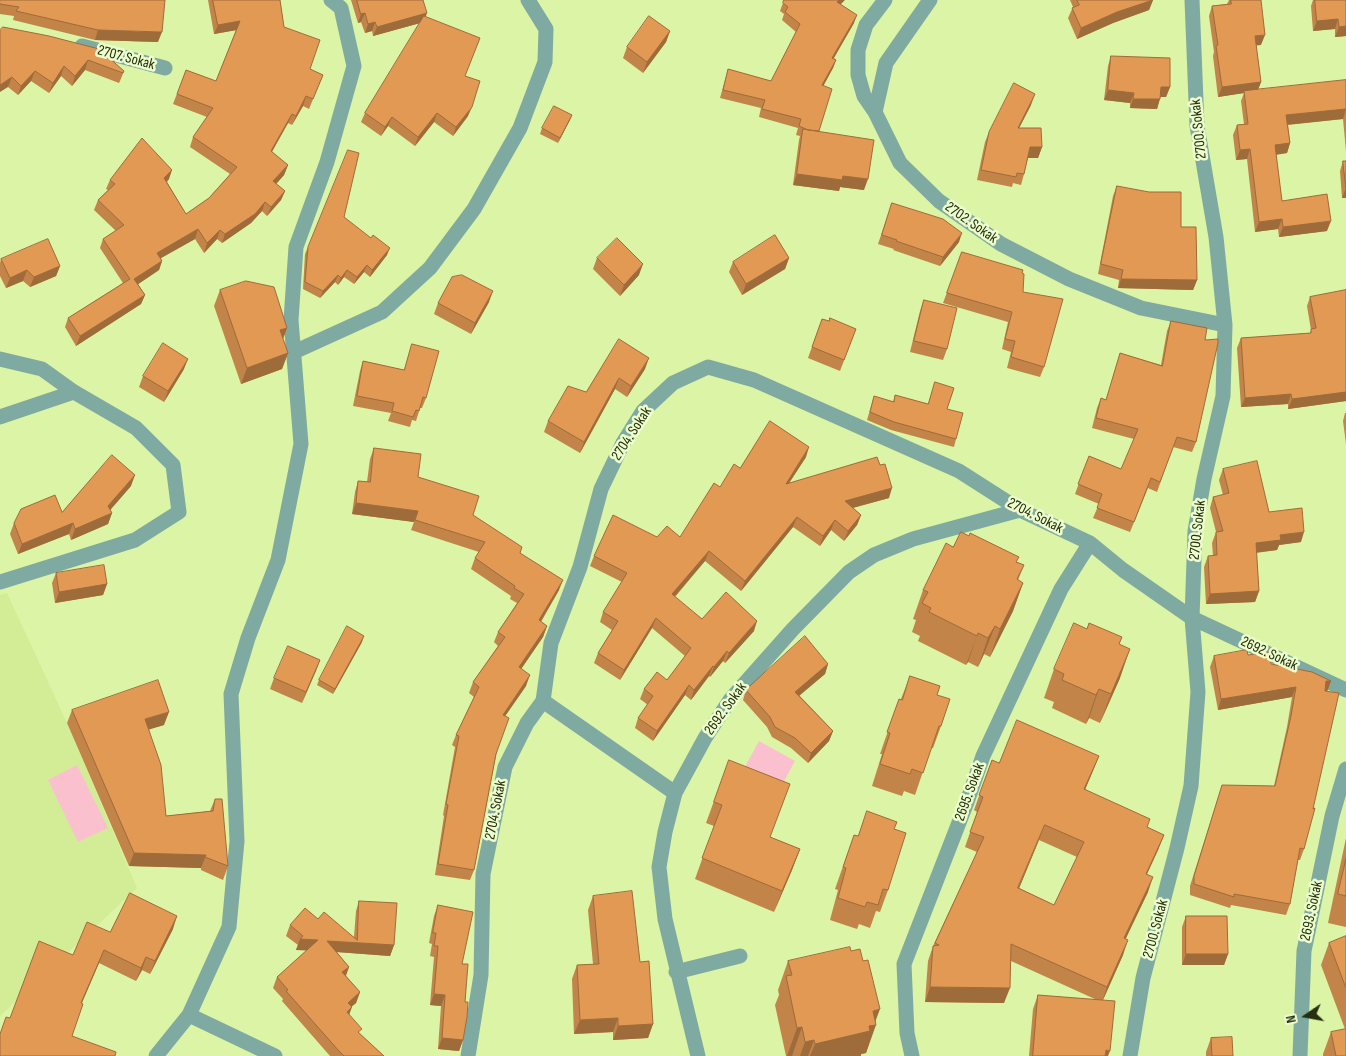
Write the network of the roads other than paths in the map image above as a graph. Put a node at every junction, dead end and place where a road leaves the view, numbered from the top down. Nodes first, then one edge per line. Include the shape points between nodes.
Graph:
1 (331, 0) edge
2 (528, 0) edge
3 (885, 0) edge
4 (930, 0) edge
5 (1192, 0) edge
6 (66, 42) edge
7 (165, 68) dead end
8 (875, 112) junction
9 (1225, 325) junction
10 (294, 352) junction
11 (0, 359) edge
12 (74, 392) junction
13 (0, 416) edge
14 (1020, 510) junction
15 (1090, 543) junction
16 (0, 582) edge
17 (1192, 618) junction
18 (1346, 690) edge
19 (544, 701) junction
20 (1346, 769) edge
21 (675, 793) junction
22 (740, 956) dead end
23 (676, 972) junction
24 (189, 1015) junction
25 (156, 1056) edge
26 (275, 1056) edge
27 (468, 1056) edge
28 (698, 1056) edge
29 (912, 1056) edge
30 (1130, 1056) edge
31 (1300, 1056) edge

1 - 10 street via 341,8 354,66 327,162 296,247 291,320
2 - 10 street via 546,29 545,62 520,128 474,209 430,268 382,312
3 - 8 street, 2702. Sokak via 866,26 858,50 858,75 864,96
4 - 8 street via 886,63
5 - 9 street, 2700. Sokak via 1197,126 1216,238
6 - 7 street, 2707. Sokak
8 - 9 street, 2702. Sokak via 900,162 939,201 1001,244 1069,279 1141,308
9 - 17 street, 2700. Sokak via 1223,396 1195,531
10 - 24 street via 301,444 278,560 248,638 232,694 237,841 229,927
11 - 12 street via 42,369
12 - 13 street
12 - 16 street via 136,428 173,465 179,512 134,540
14 - 15 street, 2704. Sokak
14 - 19 street, 2704. Sokak via 959,471 754,380 708,367 673,383 644,411 600,489 580,567 551,643
14 - 21 street, 2692. Sokak via 913,539 874,555 849,572 730,700 704,738
15 - 17 street, 2704. Sokak
15 - 29 street, 2695. Sokak via 1061,589 983,756 904,964 907,1033
17 - 18 street, 2692. Sokak
17 - 30 street, 2700. Sokak via 1198,692 1191,786 1143,978
19 - 21 street
19 - 27 street, 2704. Sokak via 527,723 505,767 483,874 481,975
20 - 31 street, 2693. Sokak via 1332,816 1304,951
21 - 23 street, 2692. Sokak via 659,867
22 - 23 street
23 - 28 street, 2692. Sokak
24 - 25 street
24 - 26 street

